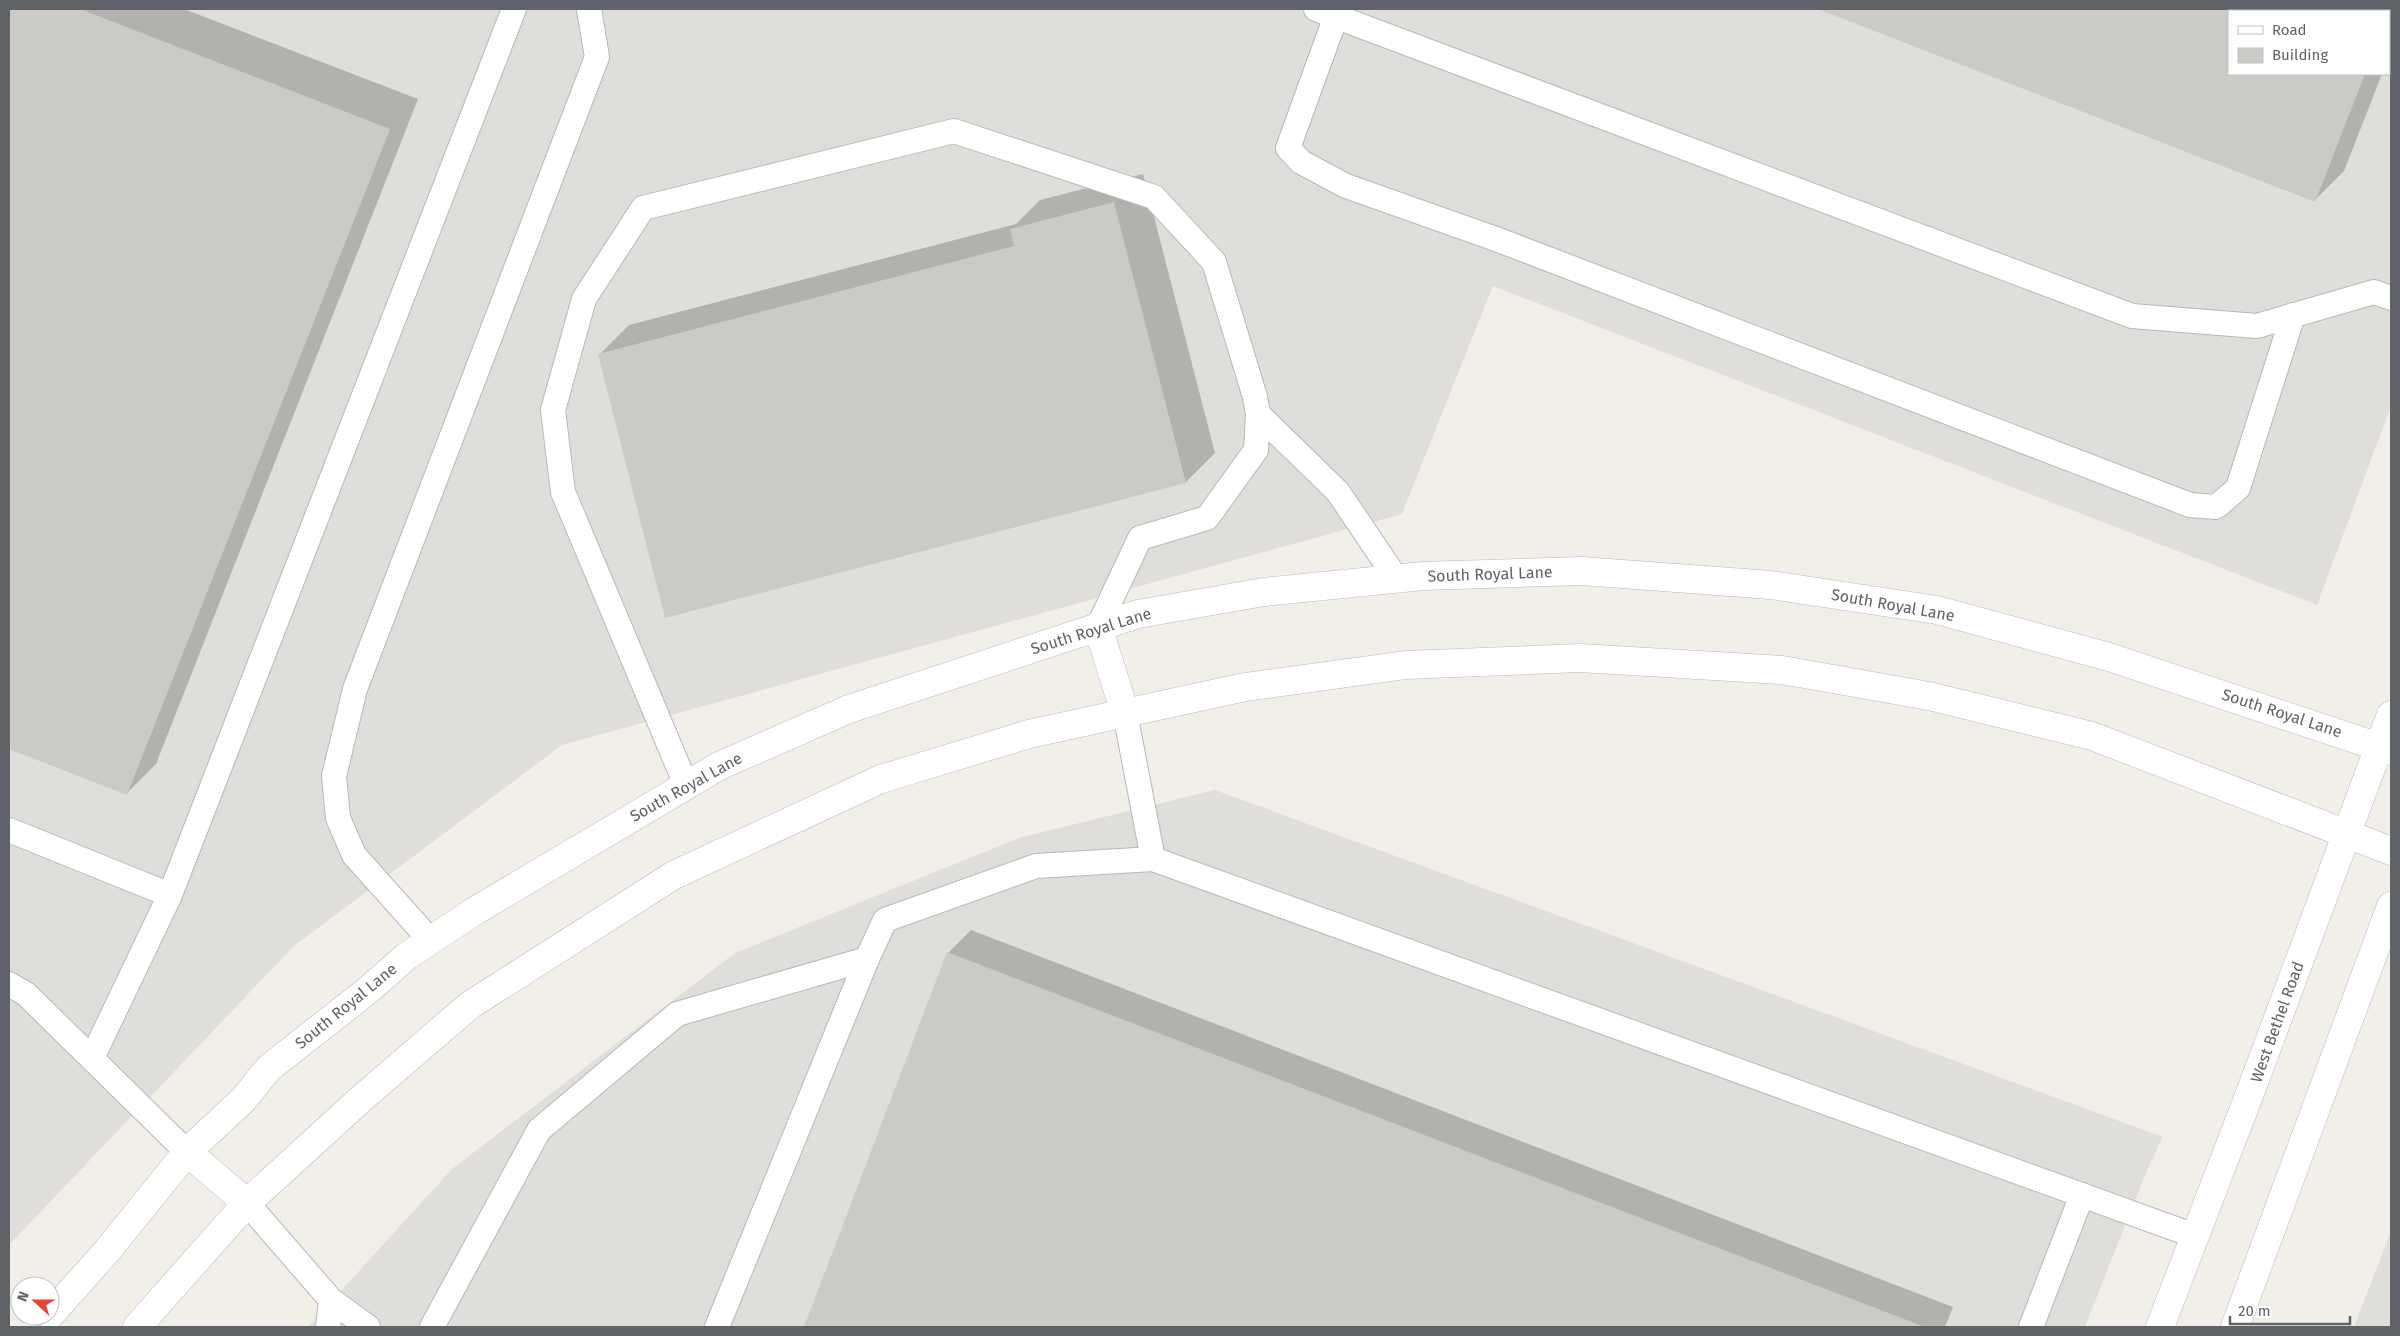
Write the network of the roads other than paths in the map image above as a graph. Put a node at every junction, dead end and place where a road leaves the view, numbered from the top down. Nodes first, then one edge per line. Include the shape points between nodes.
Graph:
1 (514, 9) edge
2 (589, 9) edge
3 (1326, 12) edge
4 (2391, 298) edge
5 (2293, 315) junction
6 (1258, 414) junction
7 (1396, 578) junction
8 (1098, 627) junction
9 (1125, 712) junction
10 (2391, 716) edge
11 (2385, 748) edge
12 (686, 785) junction
13 (9, 830) edge
14 (2346, 832) junction
15 (2391, 851) edge
16 (1153, 858) junction
17 (170, 895) junction
18 (2391, 906) edge
19 (430, 940) junction
20 (867, 959) junction
21 (9, 984) edge
22 (92, 1058) junction
23 (187, 1152) junction
24 (2082, 1195) junction
25 (247, 1203) junction
26 (2195, 1236) junction
27 (331, 1300) junction
28 (60, 1305) edge
29 (137, 1327) edge
30 (328, 1327) edge
31 (368, 1327) edge
32 (432, 1327) edge
33 (717, 1327) edge
34 (2031, 1327) edge
35 (2160, 1327) edge
36 (2235, 1327) edge

1 - 17 lane
2 - 19 lane via 597,57 355,689 334,776 338,818 354,855
3 - 5 lane via 2132,316 2257,326
3 - 5 lane via 1288,148 1301,162 1346,186 1496,239 2190,505 2216,507 2238,488
4 - 5 lane via 2374,292
6 - 7 lane via 1338,492
6 - 8 lane via 1256,450 1207,518 1140,538
6 - 12 lane via 1214,262 1154,196 1051,161 954,131 643,208 584,300 553,410 563,492
7 - 8 main road, South Royal Lane via 1264,592 1138,614
7 - 11 main road, South Royal Lane via 1582,571 1770,585 1936,610 2109,657
8 - 9 main road
8 - 12 main road, South Royal Lane via 849,709 719,766
9 - 14 main road via 1245,687 1406,665 1580,658 1782,670 1929,696 2092,736
9 - 16 lane
9 - 25 main road via 1029,734 880,779 674,875 470,1005
10 - 11 main road, West Bethel Road
11 - 14 main road, West Bethel Road
12 - 19 main road, South Royal Lane via 474,910
13 - 17 lane
14 - 15 main road
14 - 26 main road, West Bethel Road
16 - 20 lane via 1036,866 885,920
16 - 24 lane
17 - 22 lane
18 - 36 main road
19 - 23 main road, South Royal Lane via 269,1068 243,1100
20 - 32 lane via 677,1014 539,1130
20 - 33 lane
21 - 22 lane via 26,994
22 - 23 lane
23 - 25 main road
23 - 28 main road, South Royal Lane
24 - 26 lane
24 - 34 lane
25 - 27 lane
25 - 29 main road
26 - 35 main road, West Bethel Road
27 - 30 lane
27 - 31 lane

